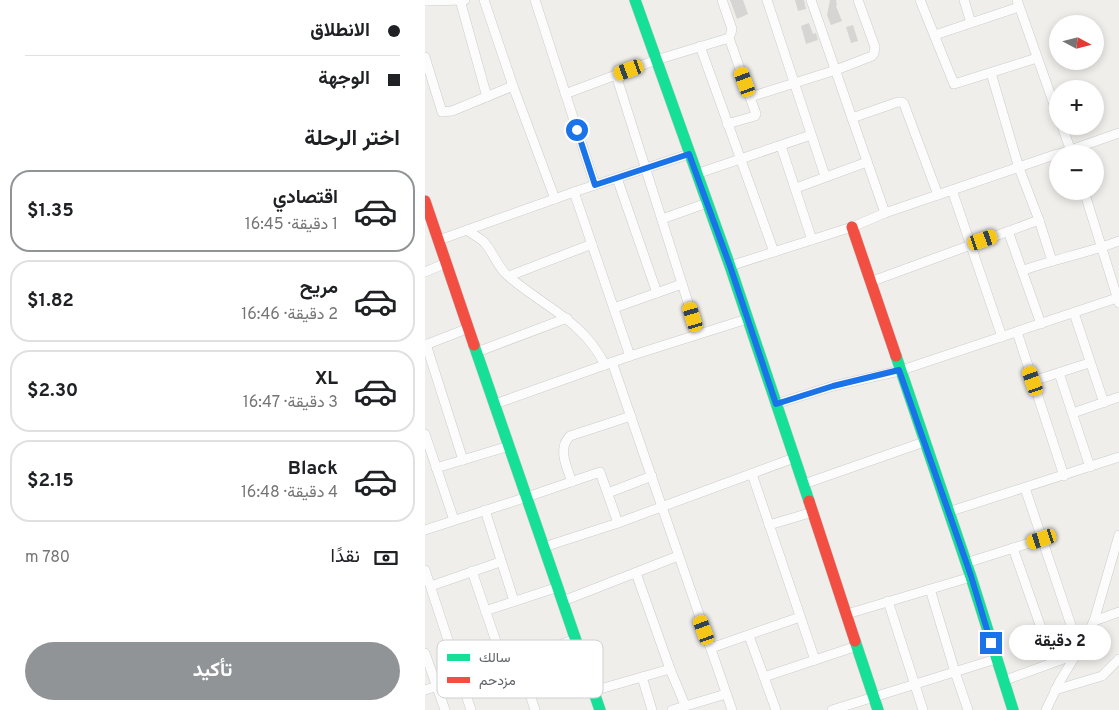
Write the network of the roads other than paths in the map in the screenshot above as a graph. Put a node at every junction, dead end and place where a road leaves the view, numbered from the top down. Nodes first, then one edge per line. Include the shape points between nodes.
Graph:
1 (446, 0) edge
2 (460, 0) edge
3 (465, 0) edge
4 (484, 0) edge
5 (535, 0) edge
6 (635, 0) edge
7 (722, 0) edge
8 (767, 0) edge
9 (811, 0) edge
10 (858, 0) edge
11 (920, 0) edge
12 (964, 0) edge
13 (425, 1) edge
14 (1018, 3) edge
15 (971, 23) junction
16 (935, 35) junction
17 (729, 38) junction
18 (700, 46) junction
19 (425, 57) edge
20 (1037, 58) junction
21 (656, 60) junction
22 (836, 70) junction
23 (991, 73) junction
24 (616, 75) junction
25 (794, 83) junction
26 (513, 86) junction
27 (1049, 91) edge
28 (565, 94) junction
29 (487, 97) junction
30 (750, 97) junction
31 (852, 118) junction
32 (727, 124) junction
33 (811, 135) junction
34 (1118, 136) edge
35 (1092, 145) edge
36 (781, 146) junction
37 (689, 154) junction
38 (1049, 157) edge
39 (740, 159) junction
40 (867, 162) junction
41 (1019, 168) junction
42 (646, 169) junction
43 (696, 174) junction
44 (825, 176) junction
45 (617, 178) junction
46 (595, 185) junction
47 (796, 188) junction
48 (952, 190) junction
49 (574, 192) junction
50 (937, 195) junction
51 (555, 199) junction
52 (1087, 200) edge
53 (425, 201) edge
54 (707, 202) junction
55 (885, 213) junction
56 (662, 219) junction
57 (1039, 220) junction
58 (852, 227) junction
59 (467, 230) junction
60 (1008, 231) junction
61 (439, 240) junction
62 (812, 240) junction
63 (1119, 241) edge
64 (592, 244) junction
65 (970, 244) junction
66 (1101, 248) junction
67 (774, 252) junction
68 (1052, 261) junction
69 (446, 263) junction
70 (730, 266) junction
71 (1023, 270) junction
72 (425, 272) edge
73 (509, 276) junction
74 (870, 282) junction
75 (682, 284) junction
76 (657, 293) junction
77 (1118, 301) edge
78 (614, 308) junction
79 (1074, 313) junction
80 (567, 318) junction
81 (747, 319) junction
82 (1041, 324) junction
83 (469, 328) junction
84 (1017, 332) junction
85 (698, 334) junction
86 (1002, 337) junction
87 (426, 344) edge
88 (477, 352) junction
89 (630, 356) junction
90 (608, 363) junction
91 (1089, 363) junction
92 (899, 370) junction
93 (1059, 373) junction
94 (1033, 381) junction
95 (1119, 398) edge
96 (1104, 403) junction
97 (495, 404) junction
98 (776, 404) junction
99 (1073, 414) junction
100 (631, 416) junction
101 (425, 434) edge
102 (924, 442) junction
103 (509, 446) junction
104 (794, 458) junction
105 (1119, 458) edge
106 (463, 460) junction
107 (1090, 467) junction
108 (436, 468) junction
109 (752, 474) junction
110 (652, 476) junction
111 (1064, 476) junction
112 (572, 482) junction
113 (804, 484) junction
114 (1025, 488) junction
115 (608, 493) junction
116 (527, 497) junction
117 (660, 507) junction
118 (485, 510) junction
119 (813, 512) junction
120 (948, 512) junction
121 (454, 520) junction
122 (617, 523) junction
123 (769, 525) junction
124 (426, 527) edge
125 (1119, 536) edge
126 (1042, 539) junction
127 (544, 548) junction
128 (1013, 548) junction
129 (678, 556) junction
130 (1116, 559) edge
131 (500, 562) junction
132 (966, 563) junction
133 (425, 570) edge
134 (472, 571) junction
135 (636, 573) junction
136 (971, 576) junction
137 (431, 586) junction
138 (558, 587) junction
139 (931, 589) junction
140 (513, 601) junction
141 (563, 601) junction
142 (888, 601) junction
143 (485, 611) junction
144 (1119, 612) edge
145 (847, 614) junction
146 (800, 617) junction
147 (1094, 621) junction
148 (749, 636) junction
149 (448, 640) edge
150 (495, 640) edge
151 (576, 640) edge
152 (857, 646) junction
153 (711, 648) junction
154 (1078, 651) junction
155 (425, 653) edge
156 (996, 659) junction
157 (1119, 659) edge
158 (815, 660) junction
159 (1053, 662) junction
160 (669, 669) junction
161 (955, 672) junction
162 (642, 677) junction
163 (764, 677) junction
164 (1003, 681) junction
165 (915, 684) junction
166 (436, 686) joint
167 (603, 688) edge
168 (425, 690) edge
169 (1055, 690) junction
170 (726, 694) junction
171 (873, 696) junction
172 (440, 698) edge
173 (467, 698) edge
174 (531, 698) edge
175 (596, 698) edge
176 (685, 705) junction
177 (843, 708) edge
178 (445, 710) edge
179 (471, 710) edge
180 (535, 710) edge
181 (600, 710) edge
182 (652, 710) edge
183 (672, 710) edge
184 (732, 710) edge
185 (776, 710) edge
186 (832, 710) edge
187 (878, 710) edge
188 (923, 710) edge
189 (968, 710) edge
190 (1013, 710) edge
191 (1046, 710) edge

1 - 2 street
1 - 13 street
2 - 3 street
2 - 29 street
4 - 26 street
5 - 28 street
6 - 21 street
7 - 17 street via 732,29
8 - 25 street
9 - 22 street
10 - 22 street via 874,52 872,56
11 - 16 street
12 - 15 street
14 - 15 street
14 - 20 street
15 - 16 street
16 - 23 street via 954,84
17 - 18 street
17 - 30 street
18 - 21 street
18 - 32 street
19 - 29 street via 442,112
20 - 23 street
20 - 27 street
21 - 24 street
21 - 37 street
22 - 25 street
22 - 31 street
23 - 41 street
24 - 28 street
24 - 42 street
25 - 30 street
25 - 33 street
26 - 29 street
26 - 51 street
28 - 46 street
30 - 32 street via 755,116
31 - 40 street
31 - 50 street via 898,102 905,104
32 - 39 street
33 - 36 street
33 - 44 street
34 - 35 street
36 - 39 street
36 - 47 street
37 - 42 street
37 - 43 street
38 - 41 street
39 - 43 street
39 - 67 street
40 - 44 street
40 - 55 street
41 - 48 street
41 - 57 street
42 - 45 street
42 - 56 street
43 - 54 street
44 - 47 street
45 - 46 street
45 - 76 street
46 - 49 street
47 - 62 street
48 - 50 street
48 - 65 street
49 - 51 street
49 - 64 street
50 - 55 street
51 - 59 street
52 - 66 street
53 - 61 street
54 - 56 street
54 - 70 street
55 - 58 street
56 - 75 street
57 - 60 street
57 - 68 street
58 - 62 street
58 - 74 street
59 - 61 street
59 - 73 street via 483,242
60 - 65 street
60 - 71 street
61 - 69 street
62 - 67 street
63 - 66 street
64 - 73 street
64 - 78 street
65 - 74 street
65 - 86 street
66 - 68 street
66 - 77 street
67 - 70 street
68 - 71 street
69 - 72 street
69 - 83 street
70 - 81 street
71 - 82 street
73 - 80 street
74 - 92 street
75 - 76 street
75 - 85 street
76 - 78 street
77 - 79 street
78 - 89 street
79 - 82 street
79 - 91 street
80 - 88 street
80 - 90 street
81 - 85 street
81 - 98 street
82 - 84 street
83 - 87 street
83 - 88 street
84 - 86 street
84 - 94 street
85 - 89 street
86 - 92 street
87 - 106 street
88 - 97 street
89 - 90 street
90 - 97 street
90 - 100 street
91 - 93 street
91 - 96 street
92 - 98 street
92 - 102 street
93 - 94 street
93 - 99 street
94 - 111 street
95 - 96 street
96 - 99 street
97 - 103 street
98 - 104 street
99 - 107 street
100 - 110 street
100 - 112 street via 567,439 563,452
101 - 108 street
102 - 113 street
102 - 120 street
103 - 106 street
103 - 116 street
104 - 109 street
104 - 113 street
105 - 107 street
106 - 108 street
107 - 111 street
108 - 121 street
109 - 117 street
109 - 123 street
110 - 115 street
110 - 117 street
111 - 114 street
112 - 115 street via 600,472
112 - 116 street
113 - 119 street
114 - 120 street
114 - 126 street
115 - 122 street
116 - 118 street
116 - 127 street
117 - 122 street
117 - 129 street
118 - 121 street
118 - 131 street
119 - 123 street
119 - 145 street
120 - 132 street
121 - 124 street
122 - 127 street
123 - 146 street
125 - 130 street
126 - 128 street
126 - 154 street
127 - 138 street
128 - 132 street
128 - 159 street
129 - 135 street
129 - 153 street
130 - 147 street
131 - 134 street
131 - 140 street
132 - 136 street
133 - 137 street
134 - 137 street
134 - 143 street
135 - 141 street
135 - 160 street
136 - 139 street
136 - 156 street
137 - 149 street
138 - 140 street
138 - 141 street
139 - 142 street
139 - 161 street
140 - 143 street
141 - 151 street
142 - 145 street
142 - 165 street
143 - 150 street
144 - 147 street
145 - 152 street
146 - 148 street
146 - 158 street
147 - 154 street
148 - 153 street
148 - 163 street
152 - 158 street
152 - 171 street
153 - 170 street
154 - 159 street
154 - 169 street
155 - 166 street
156 - 161 street
156 - 164 street
157 - 169 street via 1102,676
158 - 163 street
159 - 164 street
160 - 162 street
160 - 176 street
161 - 165 street
161 - 189 street
162 - 167 street
162 - 182 street
163 - 185 street
164 - 190 street
165 - 171 street
165 - 188 street
166 - 168 street
169 - 191 street
170 - 176 street
170 - 184 street
171 - 177 street
171 - 187 street
172 - 178 street
173 - 179 street
174 - 180 street
175 - 181 street
176 - 183 street
177 - 186 street

